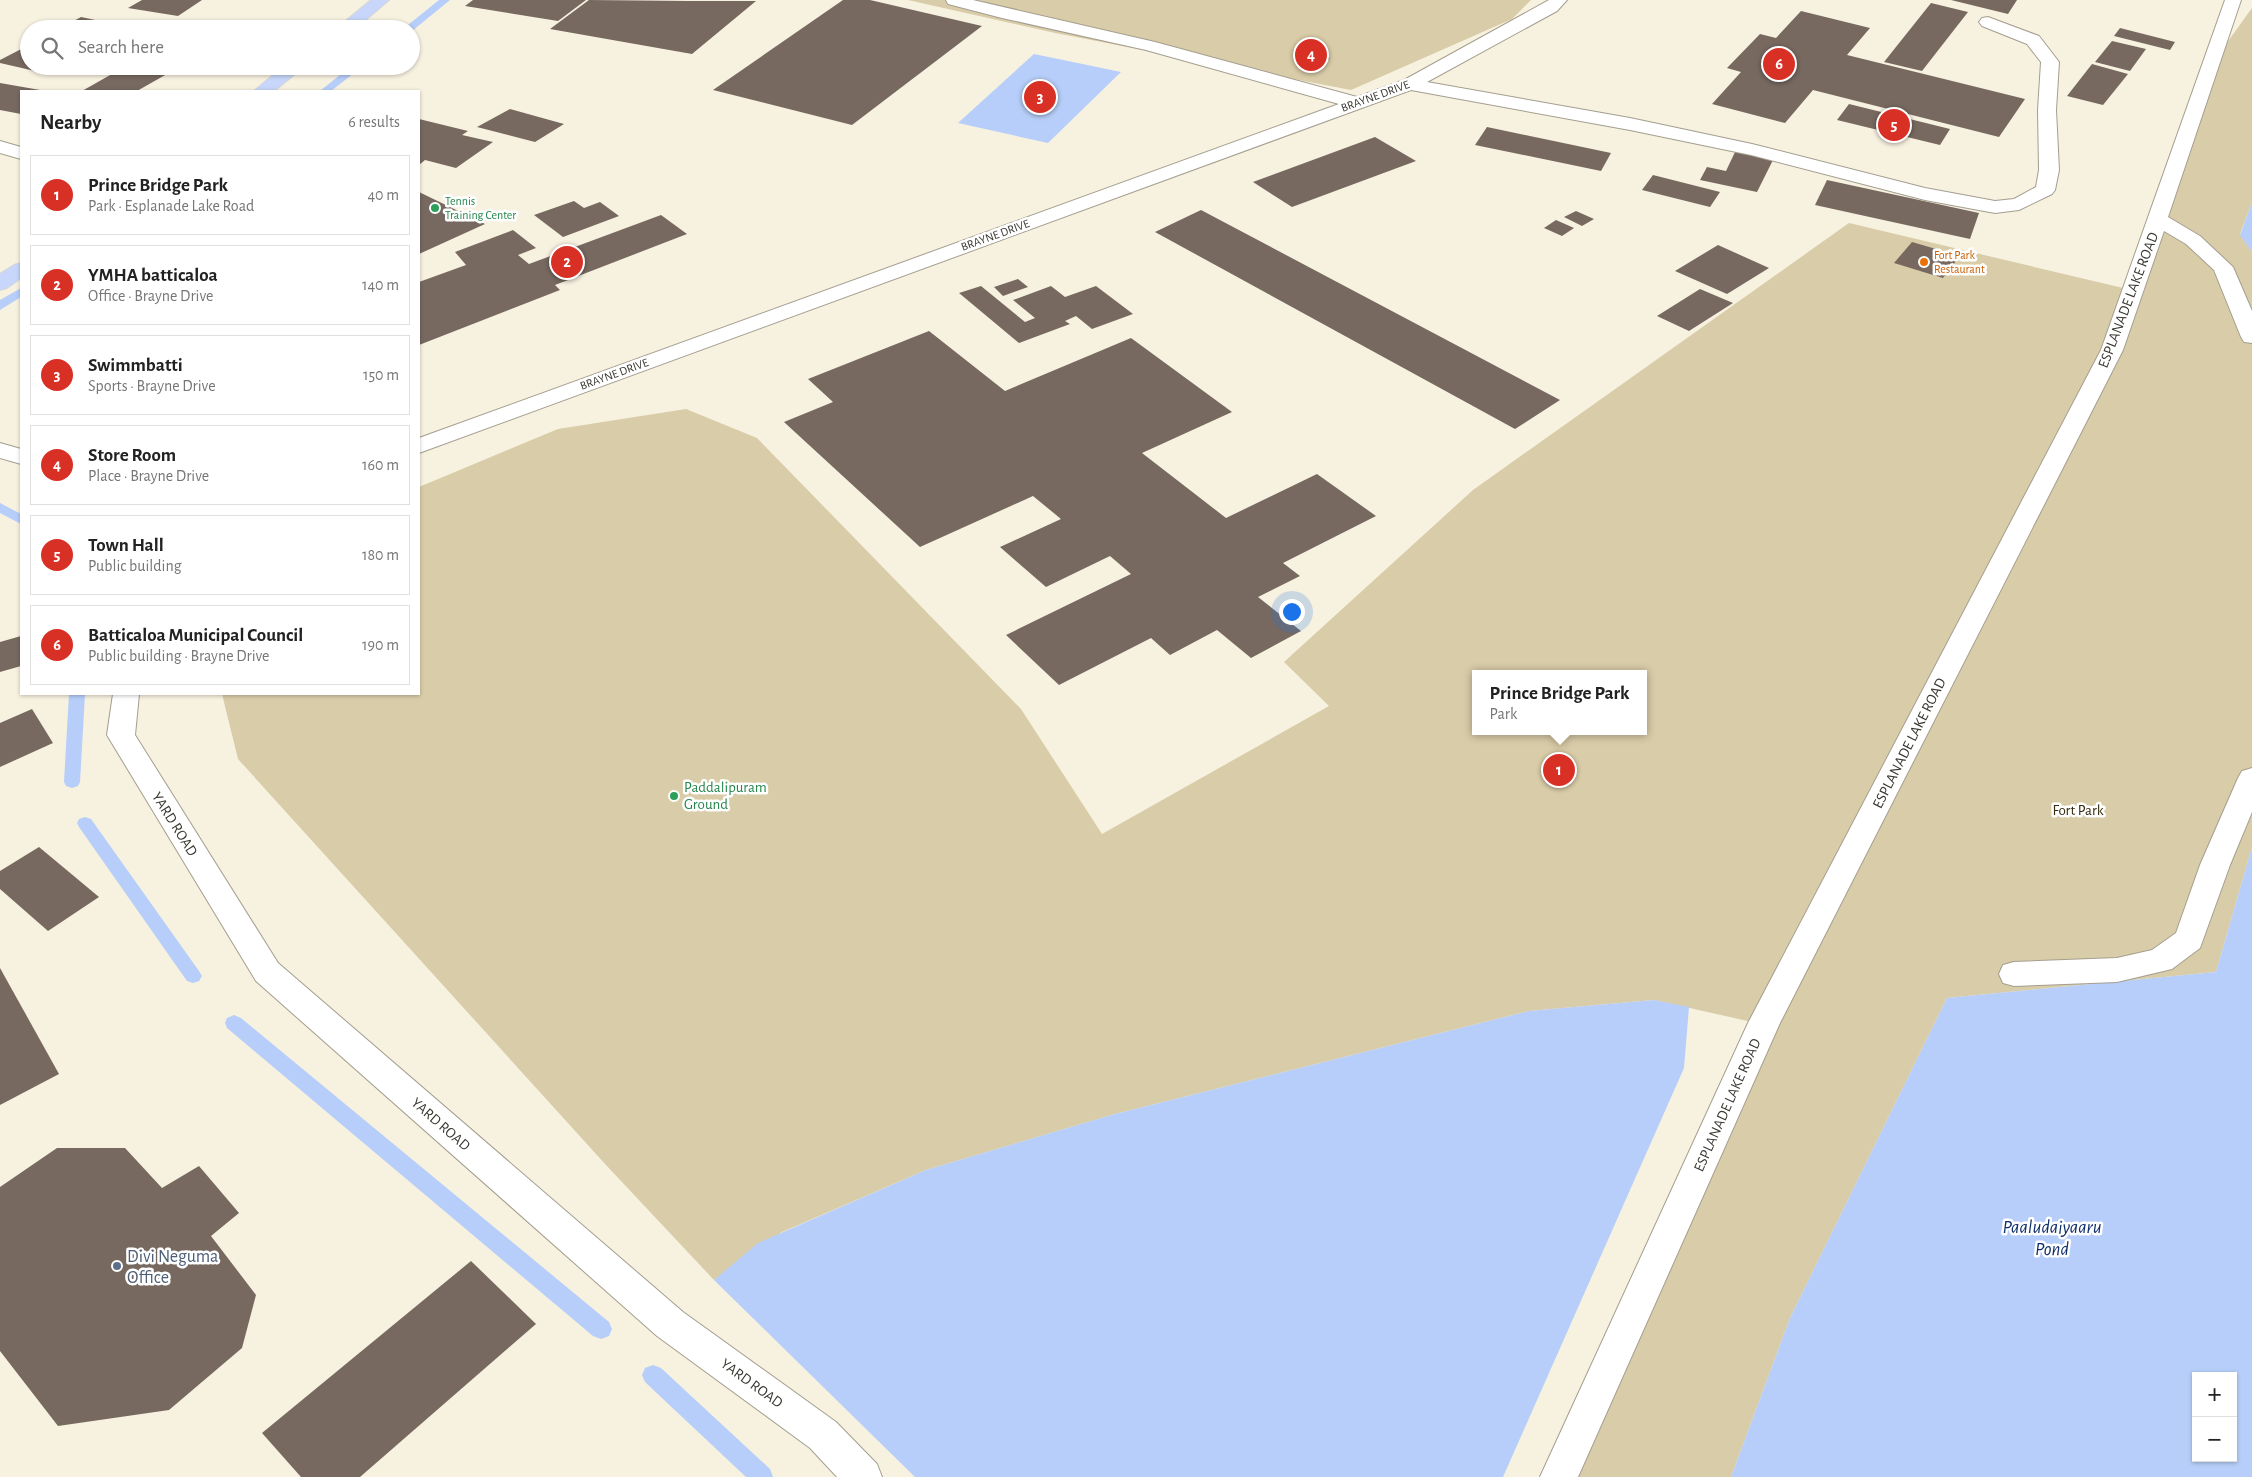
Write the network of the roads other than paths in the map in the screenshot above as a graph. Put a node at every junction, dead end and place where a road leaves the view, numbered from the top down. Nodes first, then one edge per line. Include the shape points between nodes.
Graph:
1 (381, 0) edge
2 (954, 0) edge
3 (1559, 0) edge
4 (2233, 0) edge
5 (355, 20) edge
6 (1988, 22) dead end
7 (284, 75) edge
8 (1410, 84) junction
9 (264, 90) edge
10 (1357, 103) junction
11 (0, 147) edge
12 (20, 153) edge
13 (2158, 219) junction
14 (20, 270) edge
15 (0, 284) edge
16 (2252, 336) edge
17 (420, 446) edge
18 (0, 450) edge
19 (20, 457) edge
20 (126, 695) edge
21 (2252, 778) edge
22 (2014, 974) dead end
23 (863, 1477) edge
24 (1560, 1477) edge

1 - 5 main road
2 - 10 street via 1149,46
3 - 8 street, BRAYNE DRIVE
4 - 13 street, ESPLANADE LAKE ROAD
6 - 8 street via 2033,40 2050,62 2047,110 2049,170 2044,190 2019,204 1995,207 1925,194 1752,150 1630,124
7 - 9 main road
8 - 10 street, BRAYNE DRIVE
10 - 17 street, BRAYNE DRIVE
11 - 12 street
13 - 16 street via 2193,240 2223,267
13 - 24 street, ESPLANADE LAKE ROAD via 2112,350 1764,1023
14 - 15 main road
18 - 19 street
20 - 23 street, YARD ROAD via 121,735 267,972 670,1324 823,1435
21 - 22 street via 2215,865 2190,940 2162,960 2117,970

